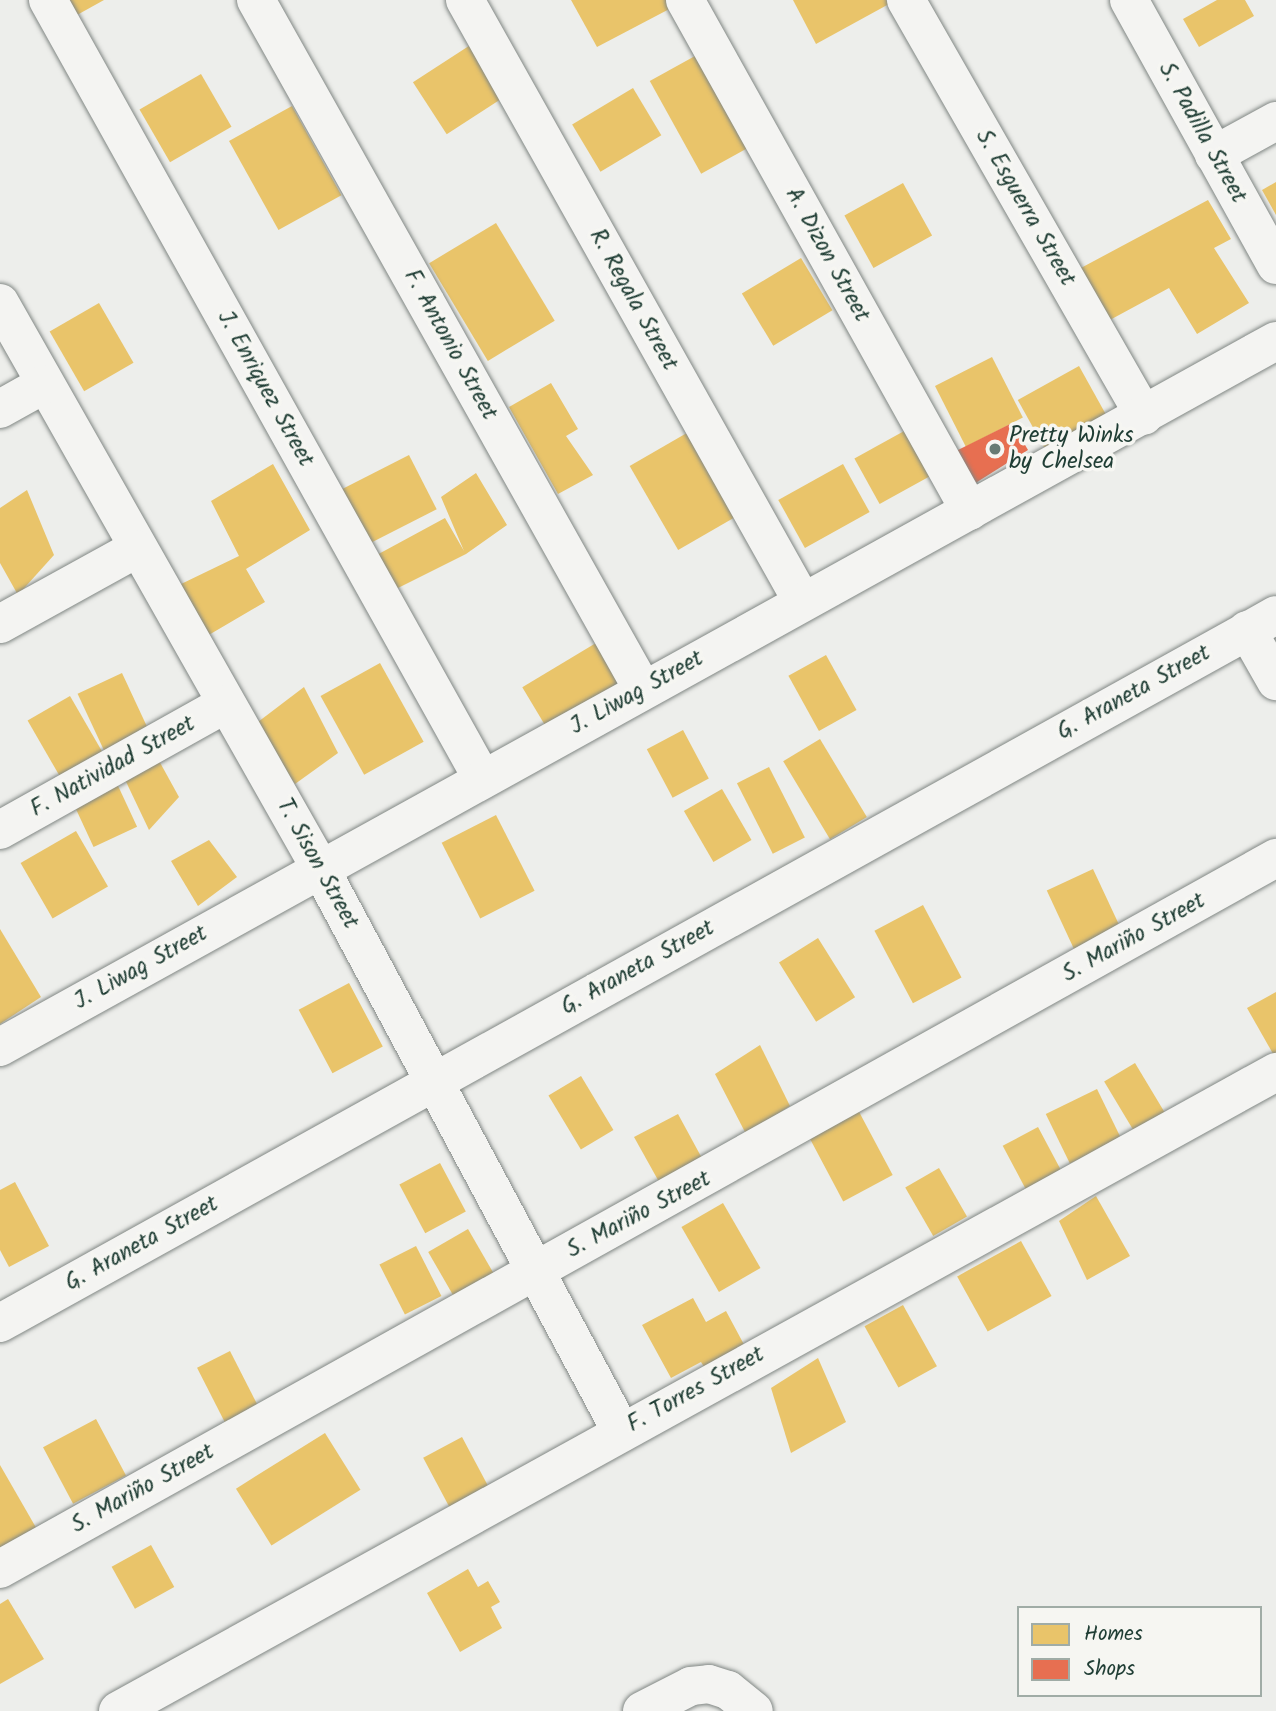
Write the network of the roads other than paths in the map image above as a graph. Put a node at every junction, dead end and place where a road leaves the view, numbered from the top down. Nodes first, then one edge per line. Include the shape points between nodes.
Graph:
1 (48, 0) edge
2 (256, 0) edge
3 (465, 0) edge
4 (685, 0) edge
5 (906, 0) edge
6 (1129, 0) edge
7 (1276, 121) edge
8 (1214, 155) junction
9 (1276, 265) edge
10 (0, 303) edge
11 (1276, 341) edge
12 (45, 384) junction
13 (0, 409) edge
14 (1144, 416) junction
15 (970, 511) junction
16 (136, 549) junction
17 (802, 601) junction
18 (1262, 622) edge
19 (0, 624) edge
20 (1276, 681) edge
21 (643, 690) junction
22 (225, 705) junction
23 (482, 778) junction
24 (0, 830) edge
25 (1276, 858) edge
26 (320, 868) junction
27 (0, 1047) edge
28 (1276, 1072) edge
29 (436, 1080) junction
30 (536, 1270) junction
31 (0, 1323) edge
32 (621, 1431) junction
33 (0, 1569) edge
34 (118, 1711) edge
35 (642, 1711) edge
36 (754, 1711) edge

1 - 23 street, J. Enriquez Street
2 - 21 street, F. Antonio Street
3 - 17 street, R. Regala Street
4 - 15 street, A. Dizon Street
5 - 14 street, S. Esguerra Street
6 - 8 street, S. Padilla Street
7 - 8 street
8 - 9 street, S. Padilla Street
10 - 12 street, T. Sison Street
11 - 14 street, J. Liwag Street
12 - 13 street
12 - 16 street, T. Sison Street
14 - 15 street, J. Liwag Street
15 - 17 street, J. Liwag Street
16 - 19 street
16 - 22 street, T. Sison Street
17 - 21 street, J. Liwag Street
18 - 20 street
18 - 29 street, G. Araneta Street
21 - 23 street, J. Liwag Street
22 - 24 street, F. Natividad Street
22 - 26 street, T. Sison Street
23 - 26 street, J. Liwag Street
25 - 30 street, S. Mariño Street
26 - 27 street, J. Liwag Street
26 - 29 street, T. Sison Street
28 - 32 street, F. Torres Street
29 - 30 street, T. Sison Street
29 - 31 street, G. Araneta Street
30 - 32 street, T. Sison Street
30 - 33 street, S. Mariño Street
32 - 34 street, F. Torres Street
35 - 36 street via 691,1686 709,1684 729,1690

